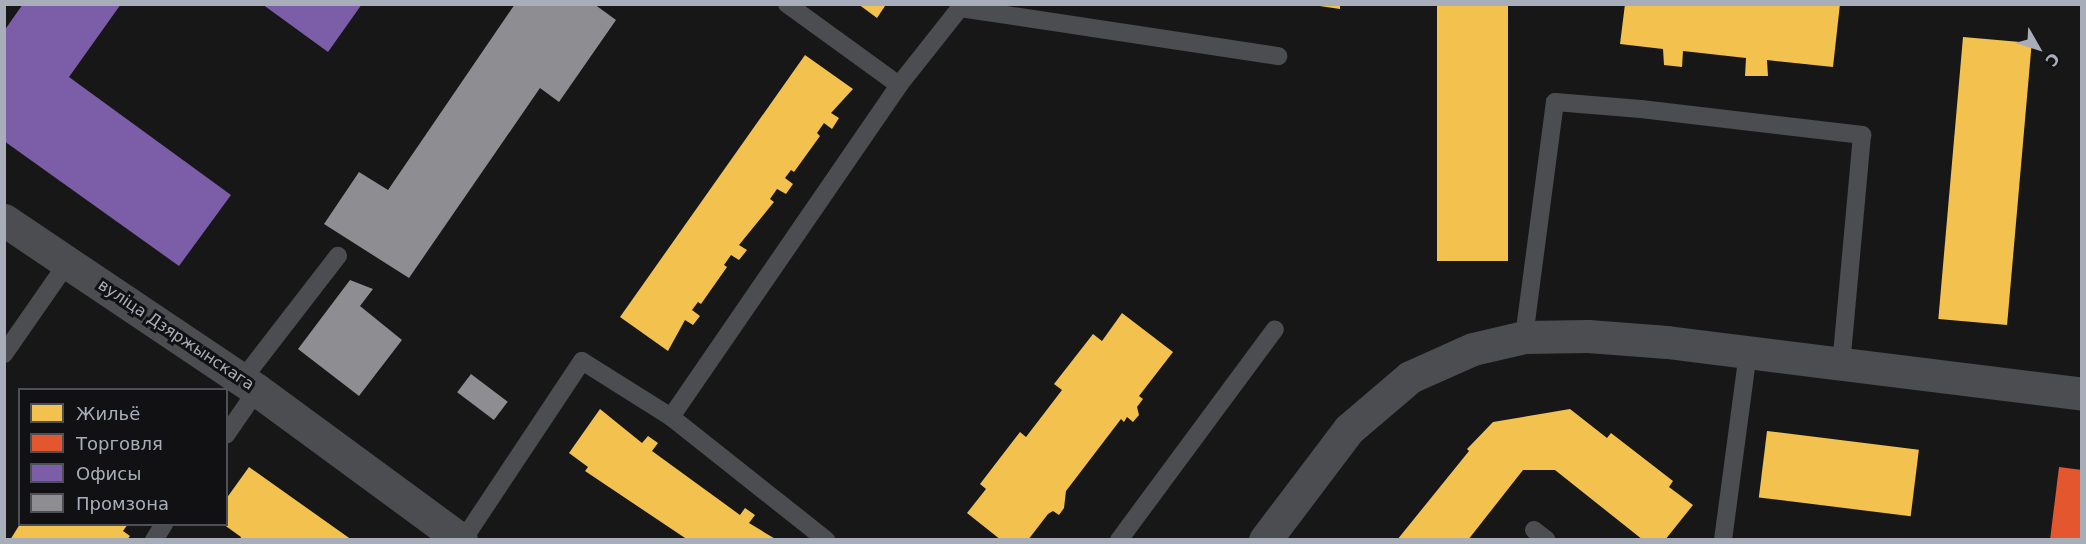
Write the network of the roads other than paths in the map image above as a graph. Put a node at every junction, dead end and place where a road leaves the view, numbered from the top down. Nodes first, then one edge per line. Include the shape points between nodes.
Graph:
1 (787, 4) edge
2 (1278, 56) dead end
3 (899, 86) junction
4 (4, 220) edge
5 (338, 256) dead end
6 (68, 262) junction
7 (1275, 329) dead end
8 (1524, 337) junction
9 (1748, 352) junction
10 (4, 354) edge
11 (1841, 365) junction
12 (250, 385) junction
13 (2082, 393) edge
14 (671, 417) junction
15 (228, 431) edge
16 (163, 526) edge
17 (154, 540) edge
18 (462, 540) edge
19 (826, 540) edge
20 (1119, 540) edge
21 (1265, 540) edge
22 (1723, 540) edge

1 - 3 lane
2 - 3 lane via 960,8
3 - 14 lane
4 - 6 street, вуліца Дзяржынскага
5 - 12 lane
6 - 10 lane
6 - 12 street, вуліца Дзяржынскага
7 - 20 lane
8 - 9 street via 1588,336
8 - 11 lane via 1555,102 1641,109 1862,135
8 - 21 street via 1473,349 1410,377 1348,429
9 - 11 street
9 - 22 lane
11 - 13 street
12 - 15 lane
12 - 18 street, вуліца Дзяржынскага
14 - 18 lane via 582,362
14 - 19 lane
16 - 17 lane

